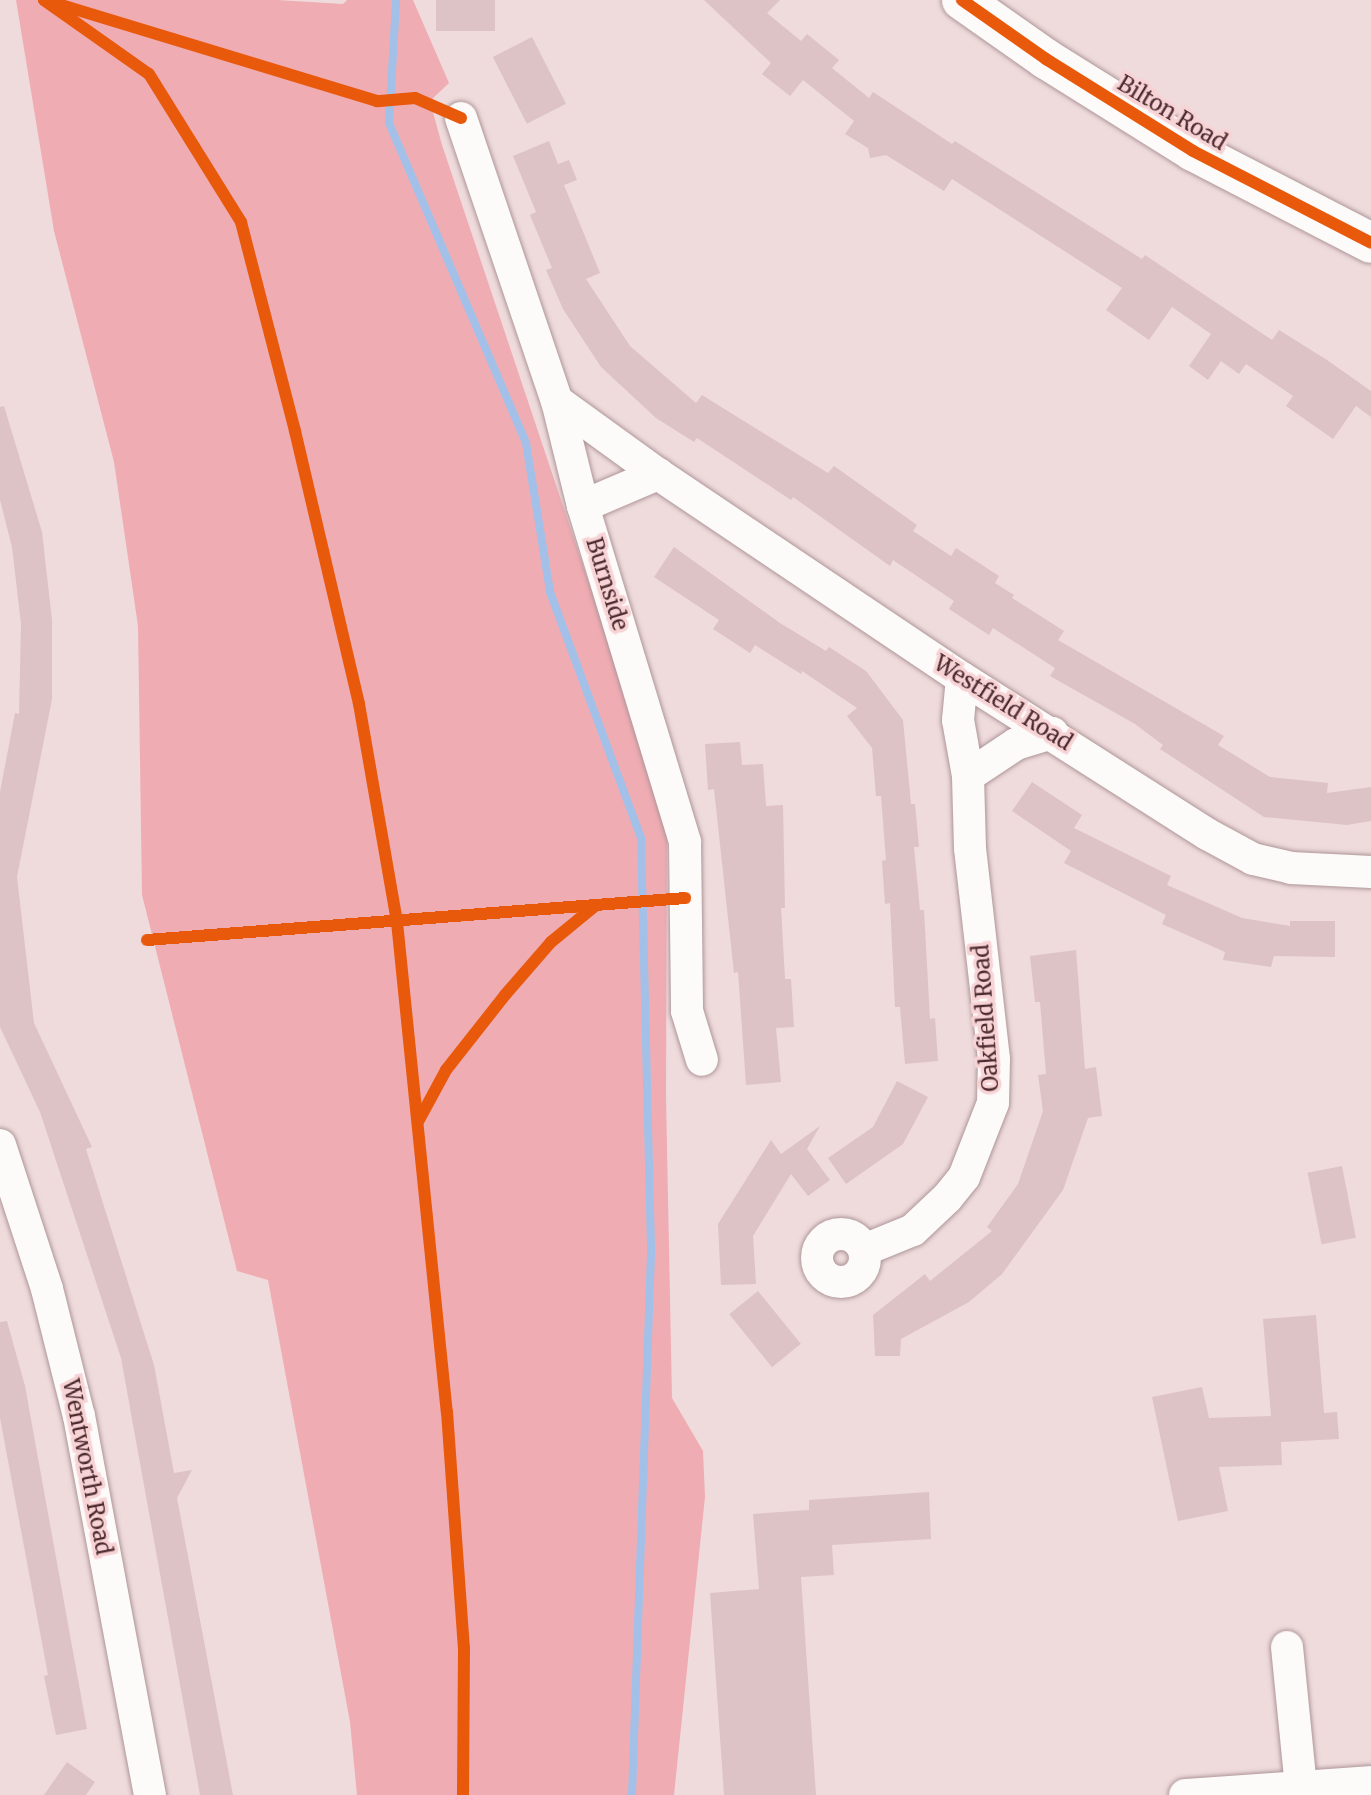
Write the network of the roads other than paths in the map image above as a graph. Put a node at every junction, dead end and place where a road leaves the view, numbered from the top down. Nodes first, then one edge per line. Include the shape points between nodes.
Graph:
1 (962, 0) edge
2 (461, 118) dead end
3 (1371, 243) edge
4 (557, 401) junction
5 (658, 474) junction
6 (583, 506) junction
7 (962, 678) junction
8 (1052, 733) junction
9 (968, 776) junction
10 (1371, 872) edge
11 (702, 1060) dead end
12 (0, 1145) edge
13 (864, 1250) dead end
14 (1287, 1647) dead end
15 (1371, 1782) edge
16 (1301, 1787) junction
17 (150, 1795) edge
18 (1185, 1795) edge

1 - 3 main road, Bilton Road via 1193,151
2 - 4 street, Burnside
4 - 5 street, Westfield Road
4 - 6 street, Burnside
5 - 6 street
5 - 7 street, Westfield Road
6 - 11 street, Burnside via 685,842 687,1011
7 - 8 street, Westfield Road
7 - 9 street, Oakfield Road via 958,720
8 - 9 street via 1016,744
8 - 10 street, Westfield Road via 1253,859 1291,868
9 - 13 street, Oakfield Road via 970,848 994,1059 993,1103 964,1177 947,1198 913,1230
12 - 17 street, Wentworth Road via 47,1289 79,1416
14 - 16 street
15 - 16 street
16 - 18 street

